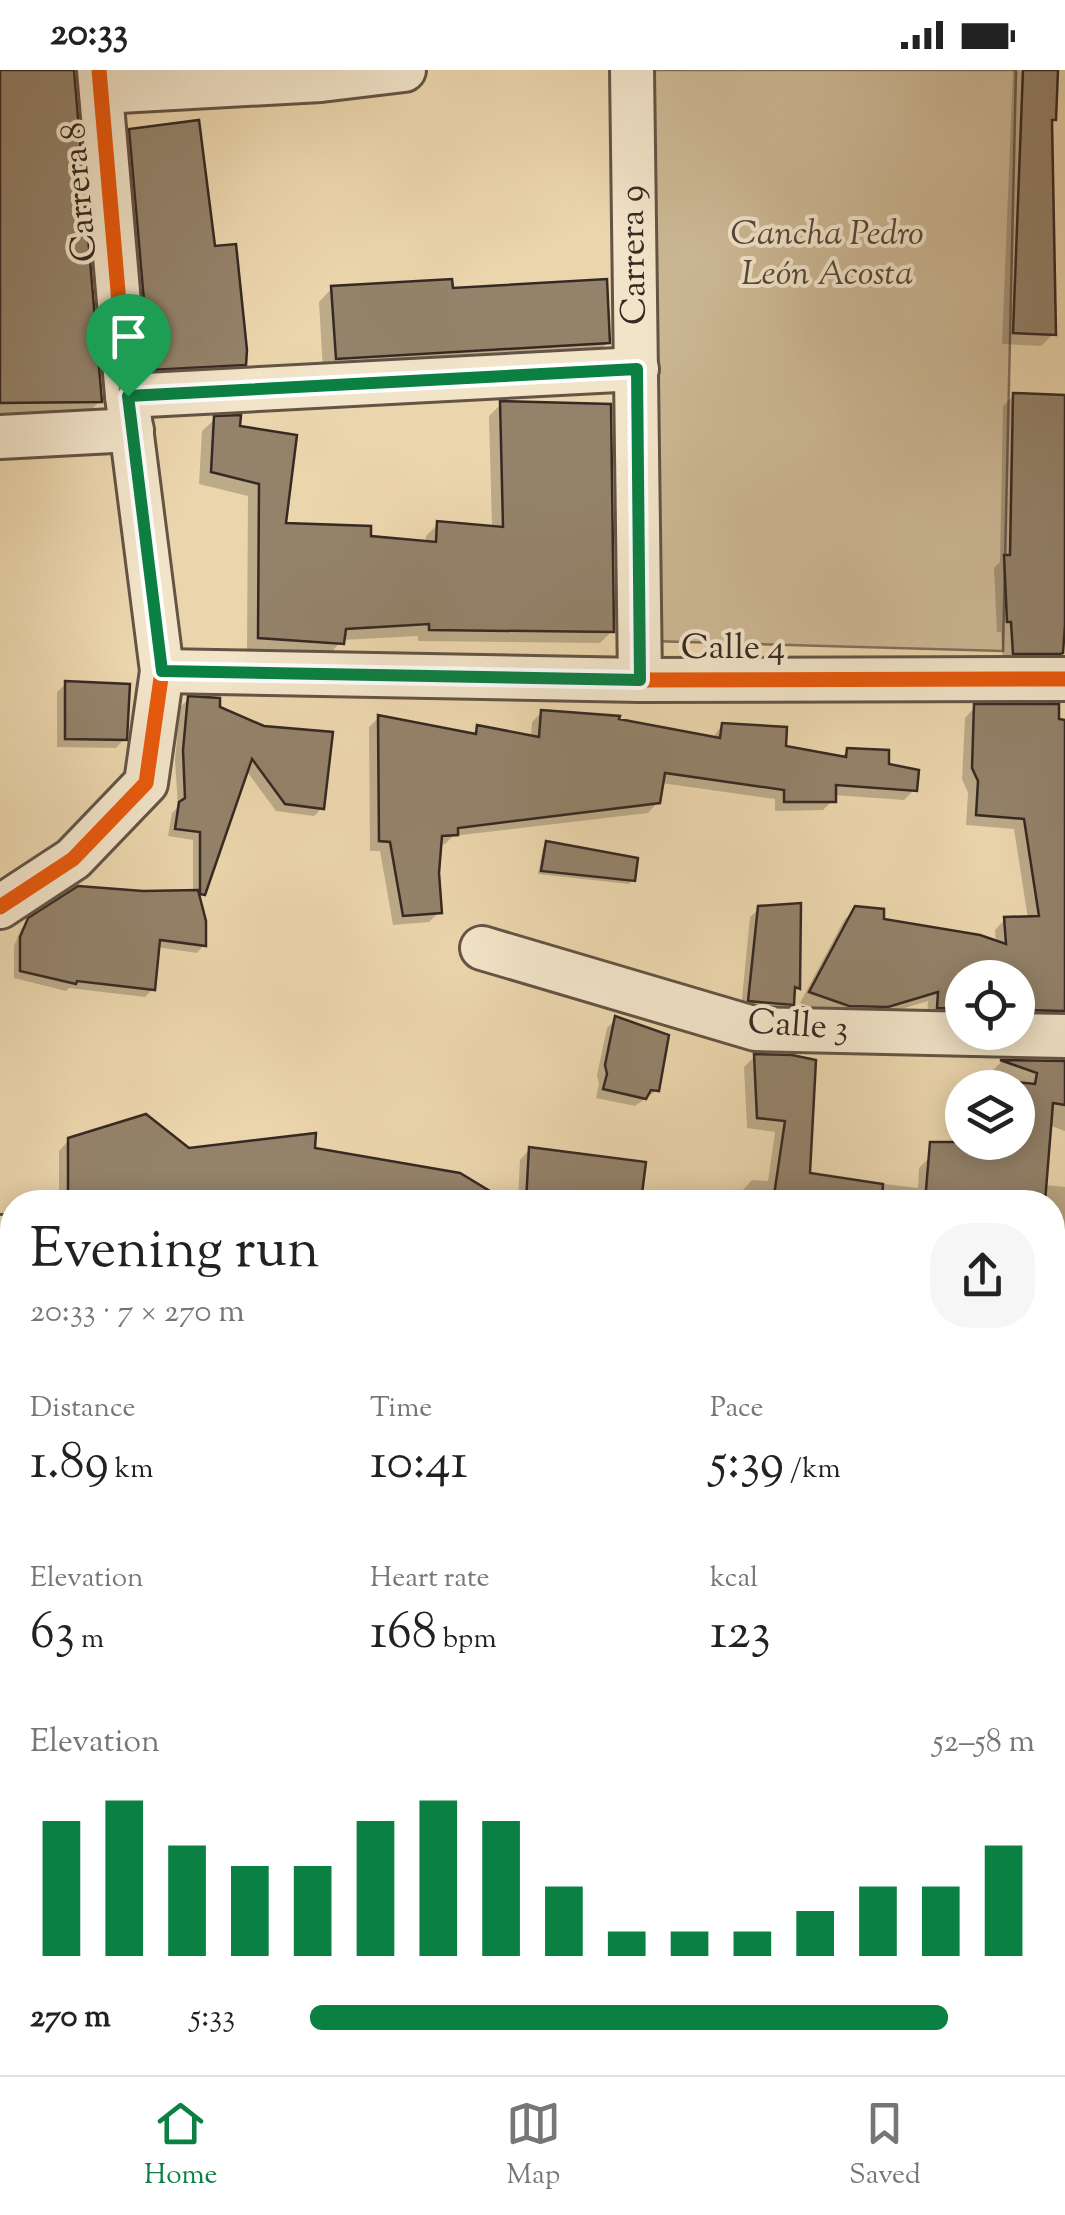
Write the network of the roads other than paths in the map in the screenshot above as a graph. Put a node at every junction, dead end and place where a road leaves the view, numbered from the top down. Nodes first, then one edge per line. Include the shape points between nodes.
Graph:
1 (404, 70) edge
2 (632, 70) edge
3 (321, 75) edge
4 (100, 81) edge
5 (637, 369) junction
6 (130, 413) junction
7 (0, 437) edge
8 (162, 671) junction
9 (1065, 679) edge
10 (640, 680) junction
11 (4, 904) edge
12 (482, 948) dead end
13 (1065, 1036) edge

1 - 3 street
2 - 5 street, Carrera 9
3 - 4 street
4 - 6 street, Carrera 8
5 - 6 street
5 - 10 street, Carrera 9
6 - 7 street
6 - 8 street, Carrera 8
8 - 10 street, Calle 4
8 - 11 street, Carrera 8 via 146,784 73,859
9 - 10 street, Calle 4
12 - 13 street, Calle 3 via 756,1030

